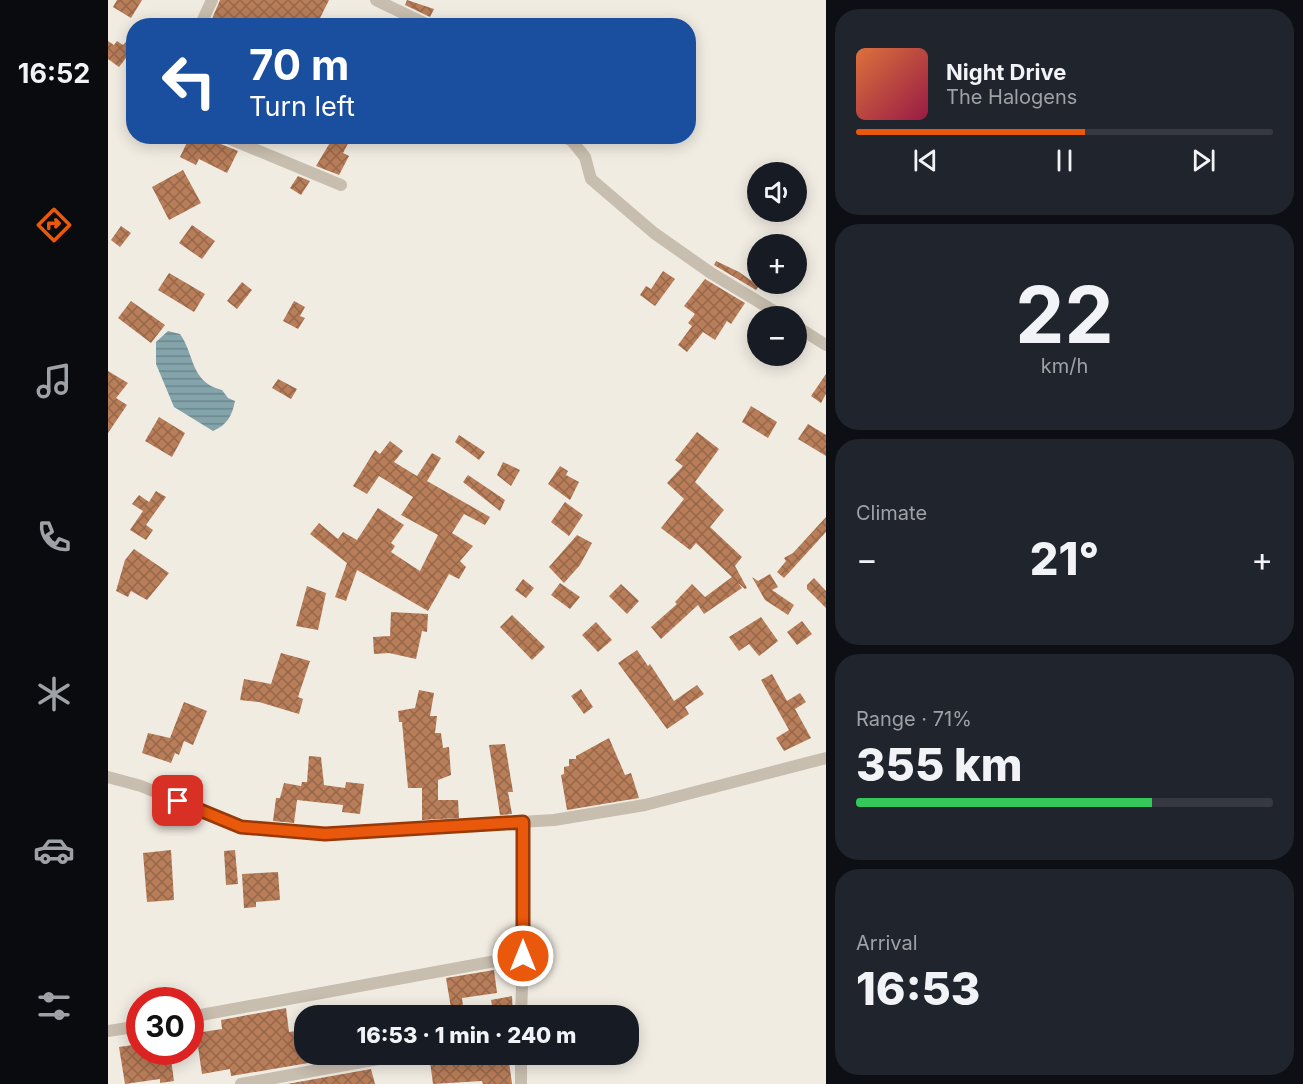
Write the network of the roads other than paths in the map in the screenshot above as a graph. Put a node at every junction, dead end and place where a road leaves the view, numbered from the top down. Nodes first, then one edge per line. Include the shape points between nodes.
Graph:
1 (212, 0) edge
2 (376, 0) edge
3 (204, 18) edge
4 (413, 18) edge
5 (242, 144) edge
6 (575, 144) edge
7 (340, 185) dead end
8 (765, 306) edge
9 (807, 333) edge
10 (826, 345) edge
11 (826, 758) edge
12 (108, 777) edge
13 (523, 822) junction
14 (523, 956) junction
15 (522, 1005) edge
16 (204, 1014) edge
17 (126, 1028) edge
18 (108, 1031) edge
19 (346, 1065) edge
20 (521, 1065) edge
21 (241, 1084) edge
22 (521, 1084) edge

1 - 3 street
2 - 4 street
5 - 7 street
6 - 8 street via 585,156 591,179 654,233
9 - 10 street
11 - 13 street via 645,805
12 - 13 street via 141,786 241,827 325,834
13 - 14 street
14 - 15 street
14 - 16 street
17 - 18 street
19 - 21 street
20 - 22 street

